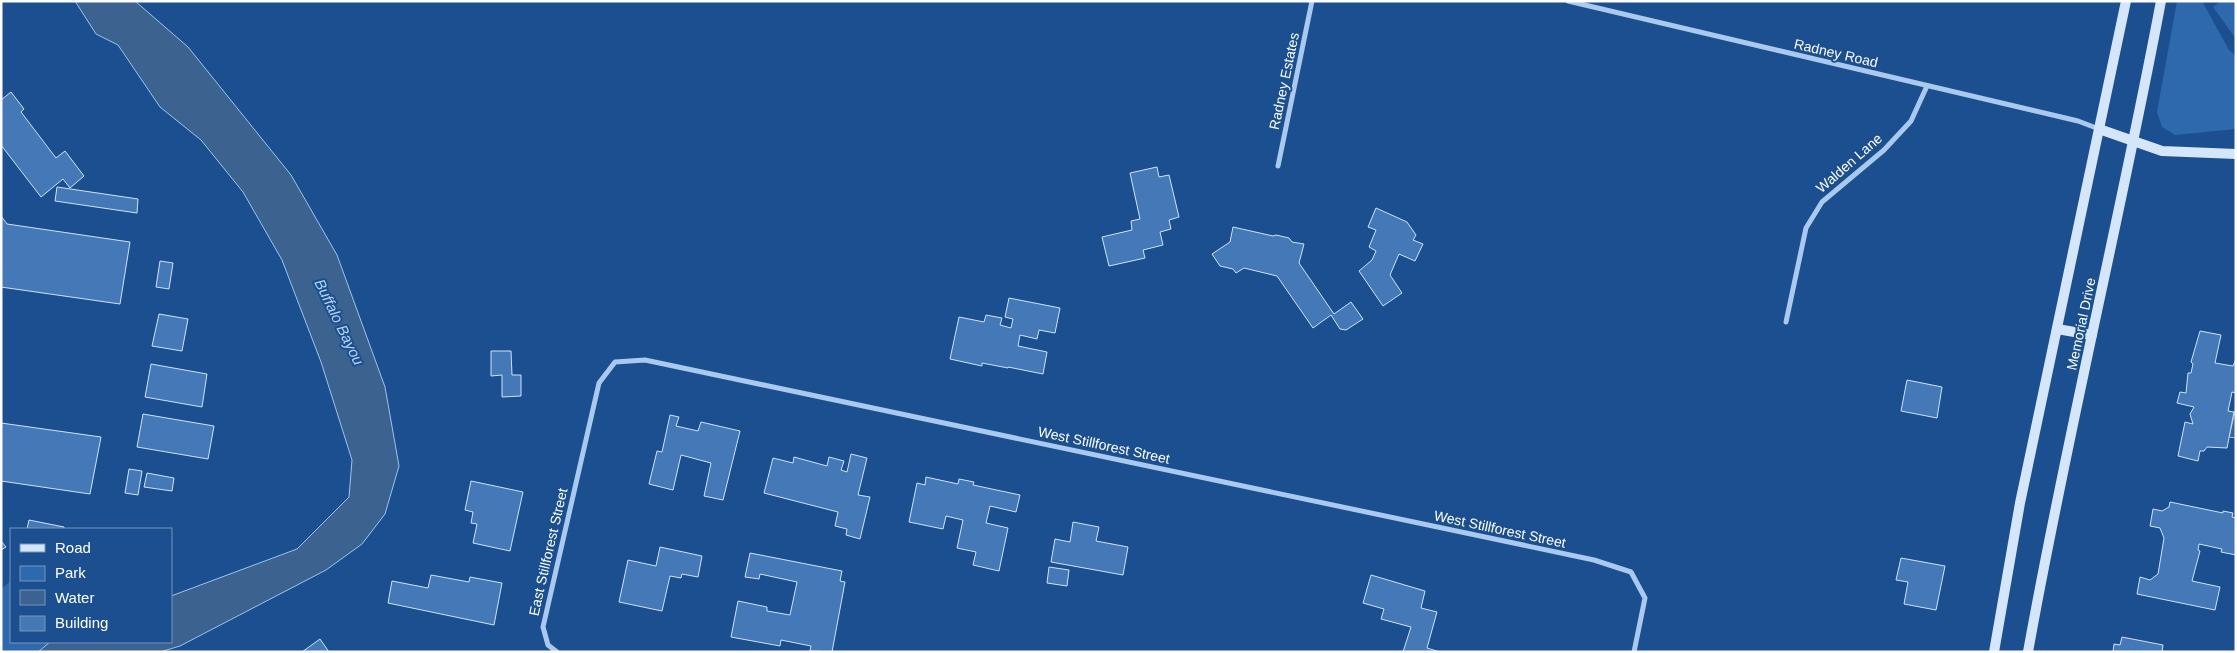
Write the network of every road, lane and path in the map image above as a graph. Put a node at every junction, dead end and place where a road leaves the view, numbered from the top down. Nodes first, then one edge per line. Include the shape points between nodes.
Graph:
1 (1312, 1) edge
2 (1568, 1) edge
3 (2126, 1) edge
4 (2160, 1) edge
5 (1927, 86) junction
6 (2099, 129) junction
7 (2134, 141) junction
8 (2236, 154) edge
9 (1278, 166) dead end
10 (1786, 322) dead end
11 (2057, 328) junction
12 (2092, 335) junction
13 (576, 482) joint
14 (558, 652) edge
15 (1634, 652) edge
16 (1994, 652) edge
17 (2028, 652) edge

1 - 9 street, Radney Estates
2 - 5 street, Radney Road
3 - 6 main road, Memorial Drive
4 - 7 main road, Memorial Drive
5 - 6 street, Radney Road via 2078,121
5 - 10 street, Walden Lane via 1911,121 1884,150 1822,202 1806,228
6 - 7 main road
6 - 11 main road, Memorial Drive
7 - 8 main road via 2162,151
7 - 12 main road, Memorial Drive
11 - 12 main road
11 - 16 main road, Memorial Drive via 2020,503
12 - 17 main road, Memorial Drive
13 - 14 street, East Stillforest Street via 543,627 548,646
13 - 15 street, West Stillforest Street via 599,383 615,362 646,360 1594,560 1631,572 1644,598

